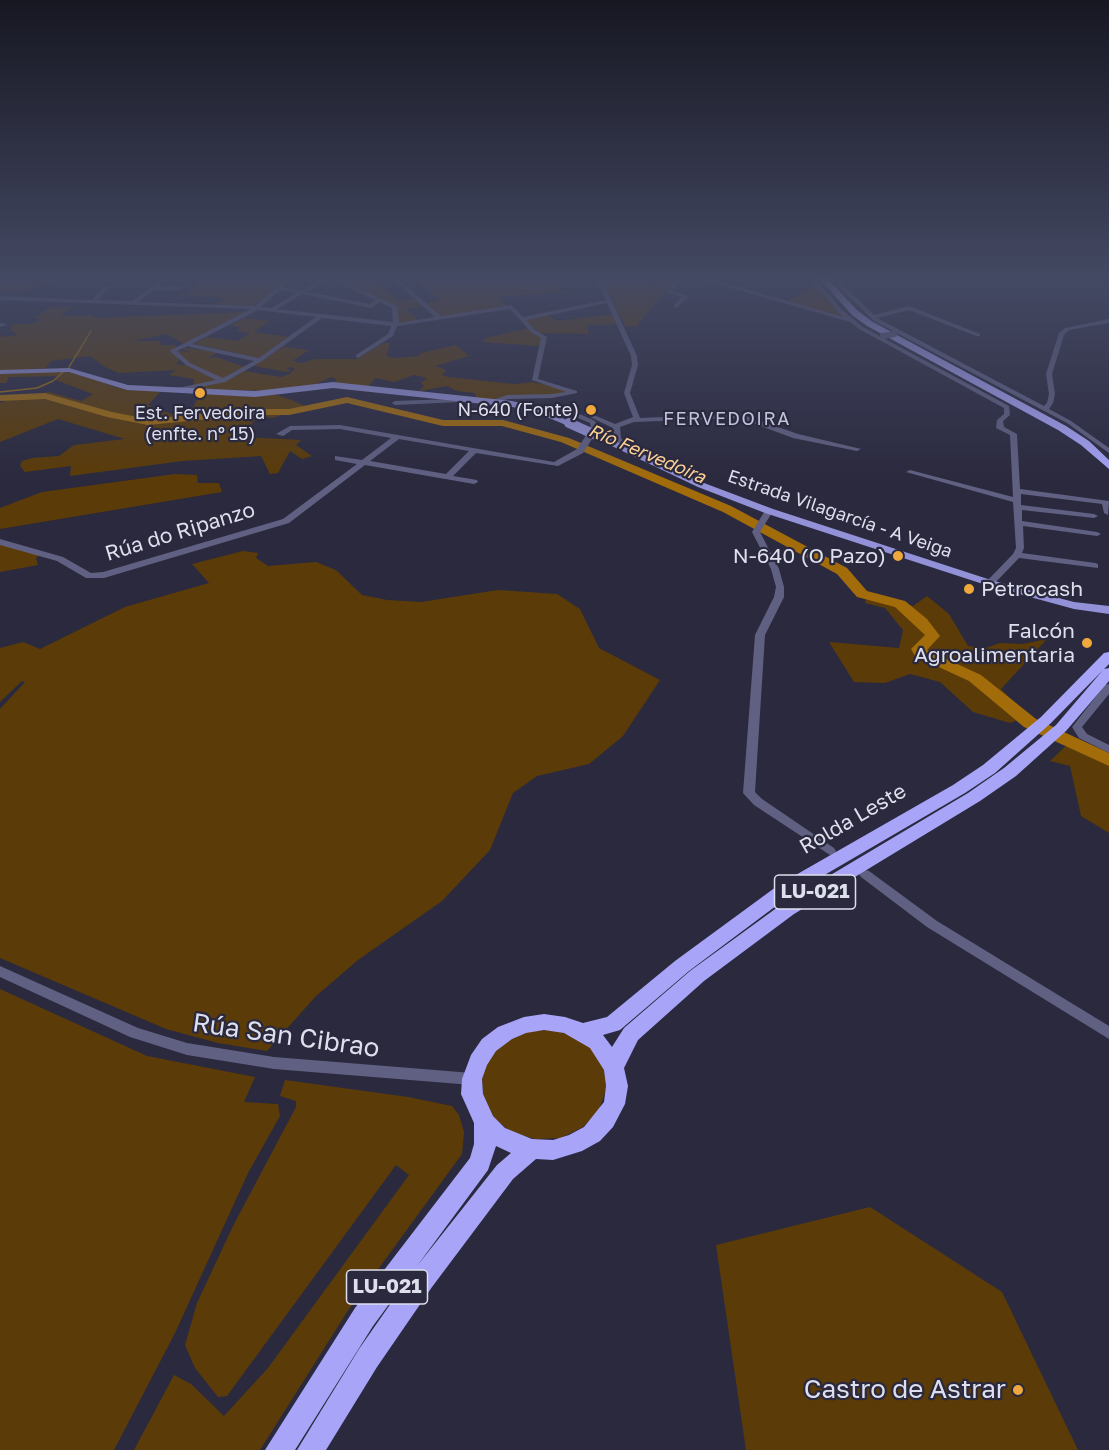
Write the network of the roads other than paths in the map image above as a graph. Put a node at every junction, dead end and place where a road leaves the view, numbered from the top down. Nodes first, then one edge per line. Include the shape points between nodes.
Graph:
1 (190, 345) joint
2 (281, 345) edge
3 (376, 345) edge
4 (542, 345) edge
5 (629, 345) edge
6 (894, 345) edge
7 (908, 345) edge
8 (918, 345) edge
9 (1058, 345) edge
10 (358, 356) dead end
11 (260, 360) junction
12 (0, 372) edge
13 (223, 381) junction
14 (175, 390) junction
15 (479, 400) junction
16 (445, 401) junction
17 (492, 402) junction
18 (395, 403) dead end
19 (512, 404) junction
20 (547, 407) junction
21 (475, 409) dead end
22 (534, 409) junction
23 (1045, 409) junction
24 (566, 410) junction
25 (636, 420) junction
26 (616, 423) junction
27 (280, 434) dead end
28 (397, 437) junction
29 (857, 449) dead end
30 (473, 451) junction
31 (1109, 451) edge
32 (631, 452) junction
33 (338, 458) dead end
34 (364, 462) junction
35 (1109, 466) edge
36 (910, 472) dead end
37 (448, 477) junction
38 (474, 482) dead end
39 (1018, 491) junction
40 (1018, 504) junction
41 (1108, 513) edge
42 (1094, 516) dead end
43 (763, 520) junction
44 (1019, 523) junction
45 (1096, 534) dead end
46 (0, 542) edge
47 (1017, 555) junction
48 (1095, 566) dead end
49 (990, 582) junction
50 (1074, 605) junction
51 (1109, 610) edge
52 (1109, 618) edge
53 (1109, 656) edge
54 (1109, 677) edge
55 (1035, 742) junction
56 (1109, 750) edge
57 (830, 851) dead end
58 (865, 874) dead end
59 (0, 971) edge
60 (584, 1032) junction
61 (1109, 1033) edge
62 (614, 1068) junction
63 (472, 1079) junction
64 (485, 1123) junction
65 (532, 1149) junction
66 (279, 1450) edge
67 (311, 1450) edge

1 - 11 street
1 - 13 street via 173,351 188,364
2 - 11 street
3 - 10 street
4 - 17 street via 535,380 575,392 507,397
5 - 25 street via 635,365 627,393
6 - 39 street via 1007,407 1008,415 1000,420 1000,428 1012,434
7 - 35 highway via 1062,428
8 - 23 street
9 - 23 street via 1049,374 1052,394
11 - 13 street
12 - 14 main road, Estrada Vilagarcía - A Veiga via 69,370 118,386
13 - 14 street
14 - 15 main road, Estrada Vilagarcía - A Veiga via 266,394 328,385
15 - 16 street
15 - 17 main road, Estrada Vilagarcía - A Veiga
16 - 18 street
16 - 21 street via 452,406
17 - 19 main road, Estrada Vilagarcía - A Veiga
19 - 20 street
19 - 22 main road, Estrada Vilagarcía - A Veiga
20 - 22 street
20 - 24 street
22 - 32 main road, Estrada Vilagarcía - A Veiga, bridge
23 - 31 street
24 - 26 street
24 - 30 street via 595,423 595,428 582,448 555,464
25 - 26 street
25 - 29 street via 740,416 796,435
26 - 32 street via 618,442
27 - 28 street via 290,428 340,427
28 - 30 street
28 - 34 street, Rúa do Ripanzo
30 - 37 street
32 - 43 main road, Estrada Vilagarcía - A Veiga
33 - 34 street
34 - 37 street
34 - 46 street, Rúa do Ripanzo via 286,521 97,576 89,576 60,559
36 - 40 street
37 - 38 street
39 - 40 street
39 - 41 street via 1106,502
40 - 42 street
40 - 44 street
43 - 49 main road, Estrada Vilagarcía - A Veiga
43 - 57 street via 757,535 780,586 779,597 760,635 749,793
44 - 45 street
44 - 47 street
47 - 48 street
47 - 49 street
49 - 50 main road, Estrada Vilagarcía - A Veiga
50 - 51 main road, Estrada Vilagarcía - A Veiga
50 - 52 main road, Estrada Vilagarcía - A Veiga
53 - 55 highway, Rolda Leste / LU-021 via 1046,720
54 - 55 highway, Rolda Leste / LU-021 via 1061,728
54 - 56 street via 1077,727 1083,736
55 - 60 highway, Rolda Leste / LU-021 via 758,908 613,1024
55 - 62 highway, Rolda Leste / LU-021 via 974,797 804,898 741,942 631,1034
58 - 61 street via 932,924
59 - 63 street, Rúa San Cibrao via 135,1033 187,1049 274,1063
60 - 62 highway via 607,1054
60 - 63 highway via 544,1022 524,1025 489,1045
62 - 65 highway, Rolda Leste / LU-021 via 614,1104 592,1134 553,1150
63 - 64 highway, Rolda Leste / LU-021 via 474,1102
64 - 65 highway, Rolda Leste / LU-021 via 498,1136
64 - 66 highway, Rolda Leste / LU-021 via 480,1163 364,1317
65 - 67 highway, LU-021 via 505,1172 423,1278

